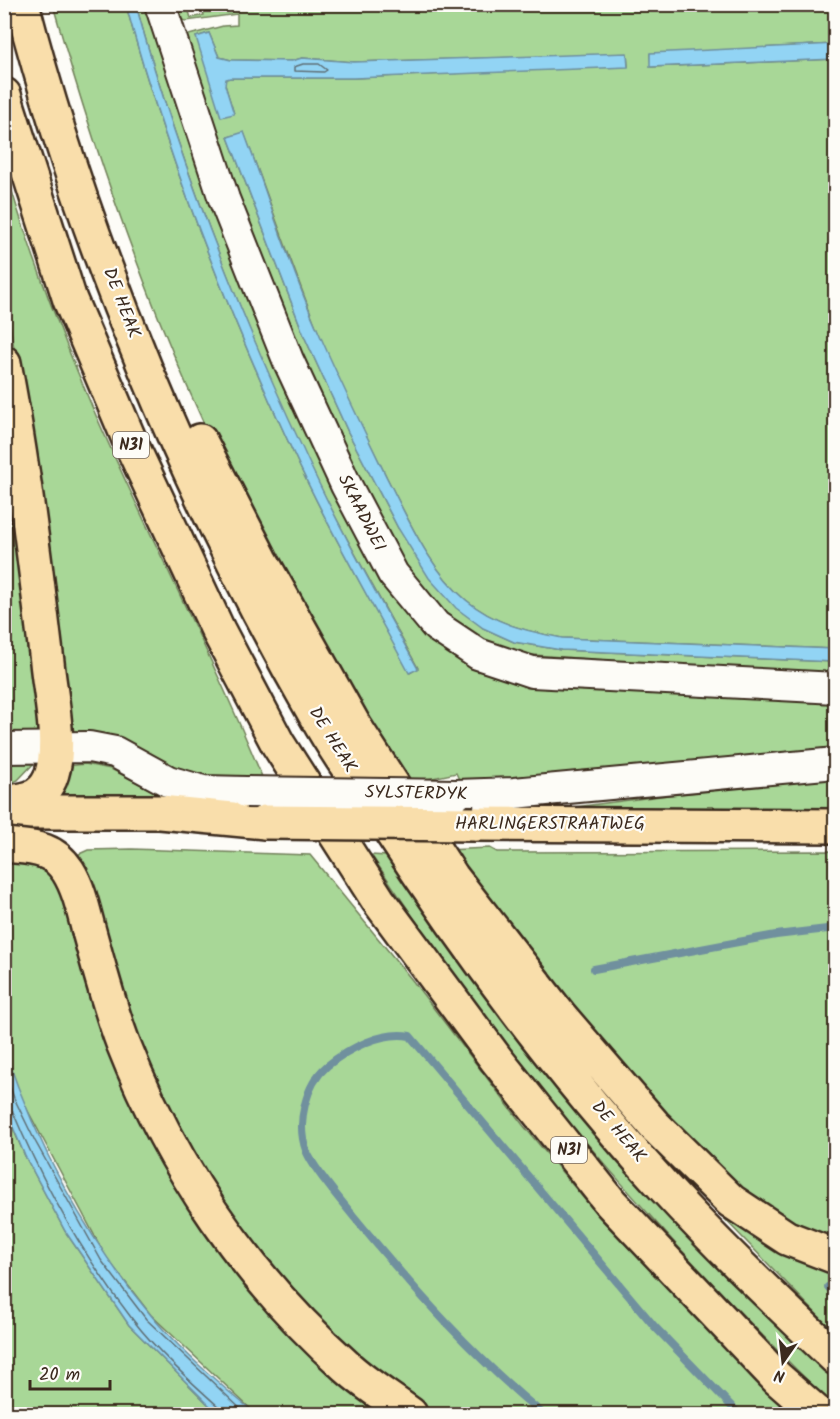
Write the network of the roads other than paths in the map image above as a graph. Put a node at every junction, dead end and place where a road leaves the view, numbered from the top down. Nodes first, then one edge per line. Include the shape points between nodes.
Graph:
1 (22, 4) edge
2 (160, 4) edge
3 (4, 95) edge
4 (120, 302) junction
5 (4, 363) edge
6 (836, 688) edge
7 (56, 746) junction
8 (4, 748) edge
9 (836, 763) edge
10 (4, 802) edge
11 (4, 809) edge
12 (265, 822) junction
13 (836, 826) edge
14 (4, 835) edge
15 (4, 845) edge
16 (836, 1257) edge
17 (836, 1358) edge
18 (410, 1414) edge
19 (818, 1414) edge

1 - 4 main road, DE HEAK / N31 via 71,167
2 - 6 street, SKAADWEI via 224,199 288,360 393,574 436,626 478,654 532,672
3 - 19 main road, N31 via 83,331 218,630 278,744 378,900 496,1059 611,1203 777,1378
4 - 16 main road, N31 via 350,717 452,877 560,1016 654,1125 731,1201 787,1238
4 - 17 main road, DE HEAK / N31 via 210,514 317,718 429,891 548,1049 665,1188
5 - 7 main road via 38,589
7 - 8 street, SYLSTERDYK
7 - 9 street, SYLSTERDYK, bridge via 114,752 168,781 203,791 246,792 514,794
7 - 10 main road via 50,780 41,793 26,801
11 - 12 main road, HARLINGERSTRAATWEG via 160,812
12 - 13 main road, HARLINGERSTRAATWEG, bridge
12 - 14 main road, HARLINGERSTRAATWEG
15 - 18 main road via 45,850 68,872 81,901 122,1041 148,1103 205,1206 252,1268 303,1325 350,1369

